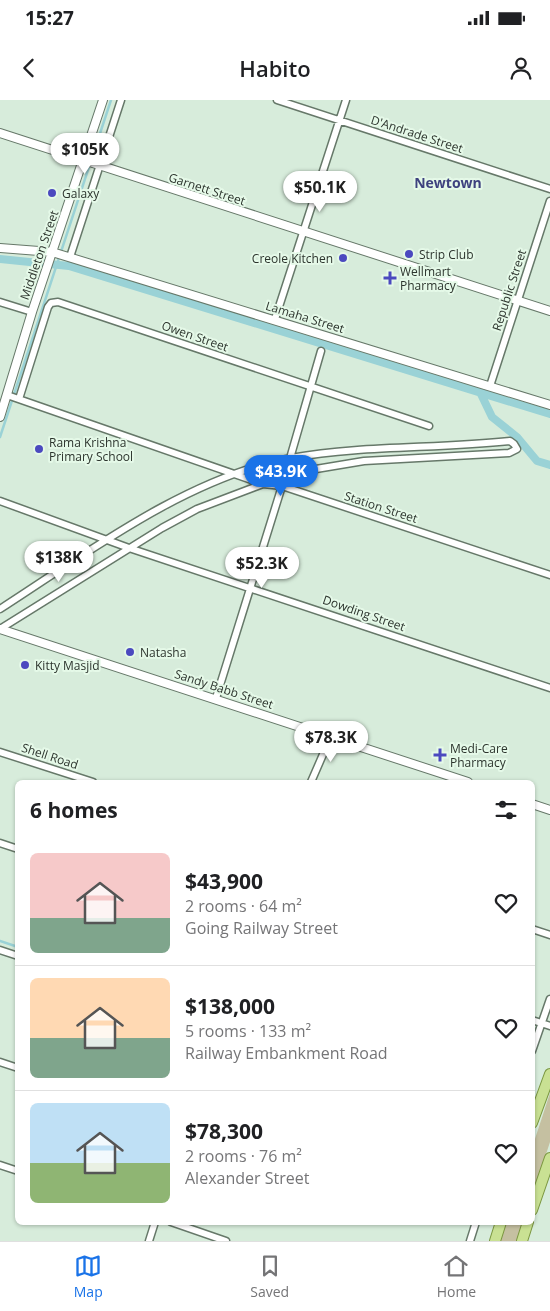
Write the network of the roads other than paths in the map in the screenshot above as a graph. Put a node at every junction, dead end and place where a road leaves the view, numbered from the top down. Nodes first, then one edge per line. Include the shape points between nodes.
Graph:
1 (103, 100) edge
2 (121, 100) edge
3 (277, 100) edge
4 (346, 100) edge
5 (339, 120) junction
6 (0, 133) edge
7 (83, 160) junction
8 (99, 166) junction
9 (550, 190) edge
10 (550, 201) edge
11 (303, 231) junction
12 (0, 248) edge
13 (53, 254) junction
14 (68, 257) junction
15 (517, 301) junction
16 (0, 302) edge
17 (550, 311) edge
18 (32, 312) junction
19 (275, 319) junction
20 (321, 351) dead end
21 (490, 386) junction
22 (310, 388) junction
23 (7, 395) junction
24 (19, 400) junction
25 (550, 405) edge
26 (0, 417) edge
27 (429, 426) dead end
28 (363, 449) junction
29 (290, 458) junction
30 (364, 461) junction
31 (286, 474) junction
32 (235, 475) junction
33 (262, 484) junction
34 (282, 486) junction
35 (0, 501) edge
36 (106, 540) junction
37 (129, 548) junction
38 (550, 575) edge
39 (252, 587) junction
40 (0, 609) edge
41 (0, 629) edge
42 (550, 688) edge
43 (216, 698) junction
44 (331, 736) junction
45 (0, 752) edge
46 (87, 780) edge
47 (312, 780) edge
48 (462, 780) edge
49 (535, 805) edge
50 (550, 810) edge
51 (0, 843) edge
52 (15, 848) edge
53 (535, 930) edge
54 (550, 934) edge
55 (0, 950) edge
56 (15, 955) edge
57 (550, 999) edge
58 (535, 1021) edge
59 (542, 1023) junction
60 (550, 1026) edge
61 (535, 1043) edge
62 (0, 1062) edge
63 (15, 1067) edge
64 (550, 1074) edge
65 (535, 1115) edge
66 (550, 1158) edge
67 (0, 1165) edge
68 (15, 1170) edge
69 (535, 1201) edge
70 (154, 1225) edge
71 (180, 1225) edge
72 (475, 1225) edge
73 (499, 1225) edge
74 (527, 1225) edge
75 (149, 1241) edge
76 (226, 1241) edge
77 (470, 1241) edge
78 (495, 1241) edge
79 (522, 1241) edge

1 - 7 street, Middleton Street
2 - 8 street
3 - 5 street, D'Andrade Street
4 - 5 street
5 - 9 street, D'Andrade Street
5 - 11 street
6 - 7 street, Garnett Street
7 - 8 street, Garnett Street
7 - 13 street, Middleton Street
8 - 11 street, Garnett Street
8 - 14 street
10 - 15 street, Republic Street
11 - 15 street, Garnett Street
11 - 19 street
12 - 13 street, Lamaha Street
13 - 14 street, Lamaha Street
13 - 18 street, Middleton Street
14 - 19 street, Lamaha Street
15 - 17 street, Garnett Street
15 - 21 street, Republic Street
16 - 18 street
18 - 23 street, Middleton Street
19 - 21 street, Lamaha Street
20 - 22 street
21 - 25 street, Lamaha Street
22 - 24 street, Owen Street via 58,302 48,307
22 - 27 street, Owen Street
22 - 29 street
23 - 24 street, Station Street
23 - 26 street, Middleton Street
24 - 32 street, Station Street
28 - 29 street
28 - 30 street
28 - 30 street via 510,441 517,449 509,453
29 - 31 street
29 - 32 street
30 - 31 street
31 - 34 street
32 - 33 street, Station Street
32 - 36 street via 168,504
33 - 34 street, Station Street
33 - 37 street via 197,509
34 - 38 street, Station Street
34 - 39 street
35 - 36 street, Dowding Street
36 - 37 street, Dowding Street
36 - 40 street
37 - 39 street, Dowding Street
37 - 41 street
39 - 42 street, Dowding Street
39 - 43 street
41 - 43 street, Sandy Babb Street
43 - 44 street, Sandy Babb Street
44 - 47 street
44 - 48 street, Sandy Babb Street
45 - 46 street, Shell Road
49 - 50 street
51 - 52 street
53 - 54 street
55 - 56 street
57 - 59 street
58 - 59 street
59 - 60 street
59 - 61 street
62 - 63 street
64 - 65 main road
66 - 69 main road
67 - 68 street
70 - 75 street
71 - 76 street
72 - 77 street
73 - 78 main road
74 - 79 main road

